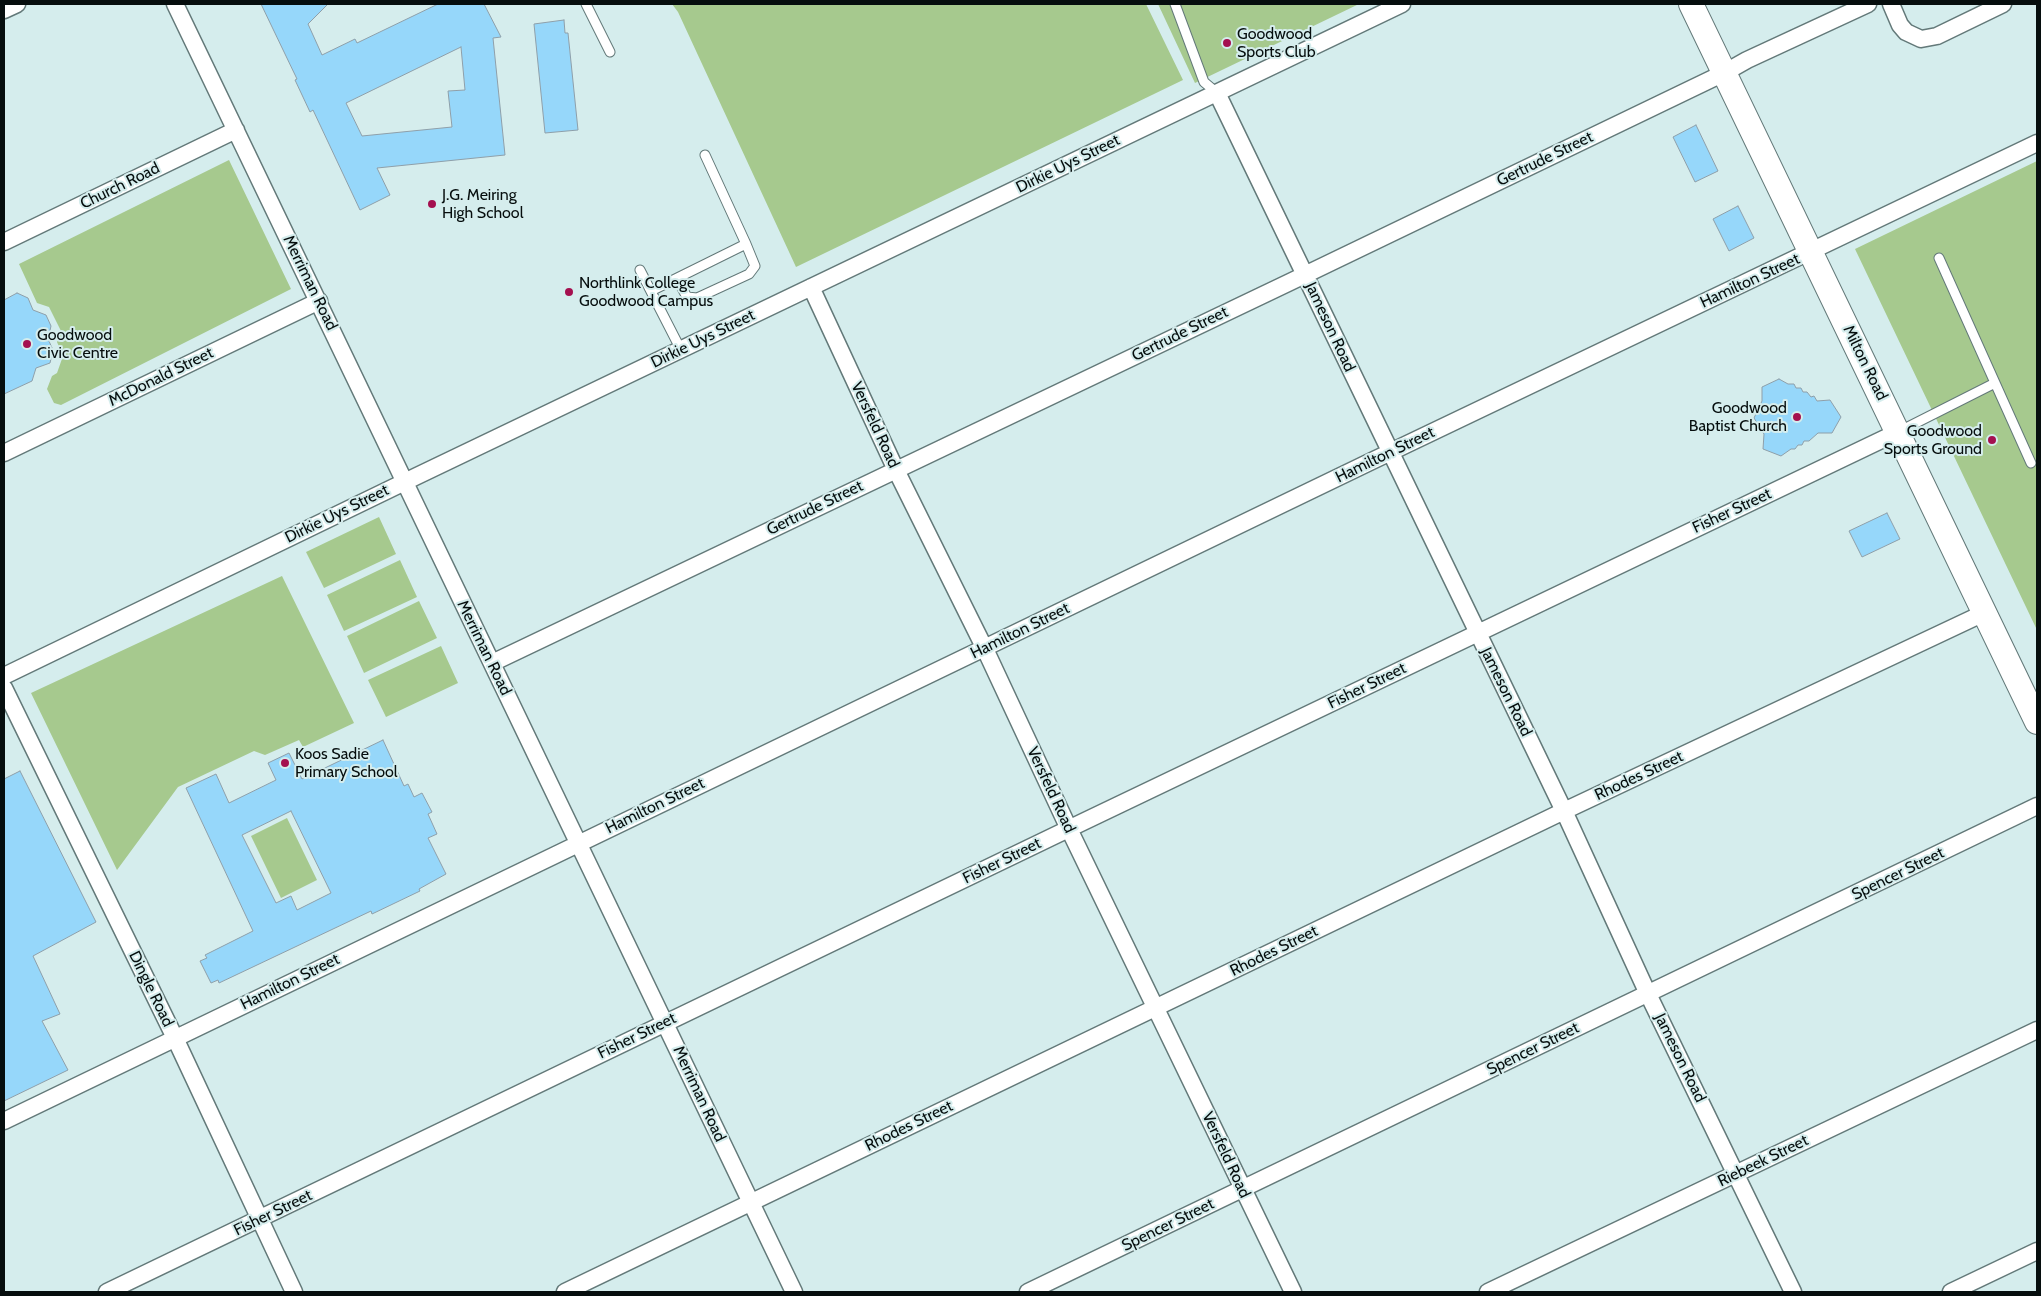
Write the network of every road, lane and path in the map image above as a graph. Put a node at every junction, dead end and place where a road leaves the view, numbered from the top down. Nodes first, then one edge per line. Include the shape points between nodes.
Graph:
1 (17, 4) edge
2 (175, 4) edge
3 (586, 4) edge
4 (1175, 4) edge
5 (1402, 4) edge
6 (1691, 4) edge
7 (1868, 4) edge
8 (1891, 4) edge
9 (2003, 4) edge
10 (4, 10) edge
11 (610, 52) dead end
12 (1724, 73) junction
13 (1217, 93) junction
14 (236, 130) junction
15 (2037, 143) edge
16 (705, 155) dead end
17 (4, 242) edge
18 (746, 244) junction
19 (1811, 252) junction
20 (1939, 258) dead end
21 (640, 270) dead end
22 (1305, 274) junction
23 (677, 279) junction
24 (811, 287) junction
25 (651, 291) junction
26 (319, 301) junction
27 (681, 350) junction
28 (1995, 383) junction
29 (1898, 432) junction
30 (4, 453) edge
31 (1390, 453) junction
32 (2031, 463) dead end
33 (896, 470) junction
34 (404, 482) junction
35 (1984, 613) junction
36 (1477, 634) junction
37 (984, 648) junction
38 (492, 663) junction
39 (4, 676) edge
40 (4, 688) edge
41 (2037, 722) edge
42 (2037, 806) edge
43 (1564, 811) junction
44 (1069, 829) junction
45 (578, 843) junction
46 (1648, 994) junction
47 (1156, 1008) junction
48 (665, 1023) junction
49 (2037, 1030) edge
50 (175, 1038) junction
51 (4, 1120) edge
52 (1736, 1174) junction
53 (1242, 1188) junction
54 (750, 1203) junction
55 (259, 1220) junction
56 (2037, 1251) edge
57 (107, 1292) edge
58 (294, 1292) edge
59 (565, 1292) edge
60 (794, 1292) edge
61 (1028, 1292) edge
62 (1292, 1292) edge
63 (1488, 1292) edge
64 (1793, 1292) edge
65 (1951, 1292) edge

1 - 10 street
2 - 14 street, Merriman Road
3 - 11 lane
4 - 13 lane via 1204,82
5 - 13 street, Dirkie Uys Street
6 - 12 street, Milton Road
7 - 12 street, Gertrude Street
8 - 9 street via 1900,25 1921,39 1936,36
12 - 19 street, Milton Road
12 - 22 street, Gertrude Street
13 - 22 street, Jameson Road
13 - 24 street, Dirkie Uys Street
14 - 17 street, Church Road
14 - 26 street, Merriman Road
15 - 19 street, Hamilton Street
16 - 18 lane
18 - 23 lane
18 - 23 lane via 754,262 749,274 697,298 687,297
19 - 29 street, Milton Road
19 - 31 street, Hamilton Street
20 - 28 lane
21 - 25 lane
22 - 31 street, Jameson Road
22 - 33 street, Gertrude Street
23 - 25 lane
24 - 27 street, Dirkie Uys Street
24 - 33 street, Versfeld Road
25 - 27 lane
26 - 30 street, McDonald Street
26 - 34 street, Merriman Road
27 - 34 street, Dirkie Uys Street
28 - 29 lane
28 - 32 lane
29 - 35 street, Milton Road
29 - 36 street, Fisher Street
31 - 36 street, Jameson Road
31 - 37 street, Hamilton Street
33 - 37 street, Versfeld Road
33 - 38 street, Gertrude Street
34 - 38 street, Merriman Road
34 - 39 street, Dirkie Uys Street
35 - 41 street, Milton Road
35 - 43 street, Rhodes Street
36 - 43 street, Jameson Road
36 - 44 street, Fisher Street
37 - 44 street, Versfeld Road
37 - 45 street, Hamilton Street
38 - 45 street, Merriman Road
40 - 50 street, Dingle Road
42 - 46 street, Spencer Street
43 - 46 street, Jameson Road
43 - 47 street, Rhodes Street
44 - 47 street, Versfeld Road
44 - 48 street, Fisher Street
45 - 48 street, Merriman Road
45 - 50 street, Hamilton Street
46 - 52 street, Jameson Road
46 - 53 street, Spencer Street
47 - 53 street, Versfeld Road
47 - 54 street, Rhodes Street
48 - 54 street, Merriman Road
48 - 55 street, Fisher Street
49 - 52 street, Riebeek Street
50 - 51 street, Hamilton Street
50 - 55 street, Dingle Road
52 - 63 street, Riebeek Street
52 - 64 street, Jameson Road
53 - 61 street, Spencer Street
53 - 62 street, Versfeld Road
54 - 59 street, Rhodes Street
54 - 60 street, Merriman Road
55 - 57 street, Fisher Street
55 - 58 street, Dingle Road
56 - 65 street

